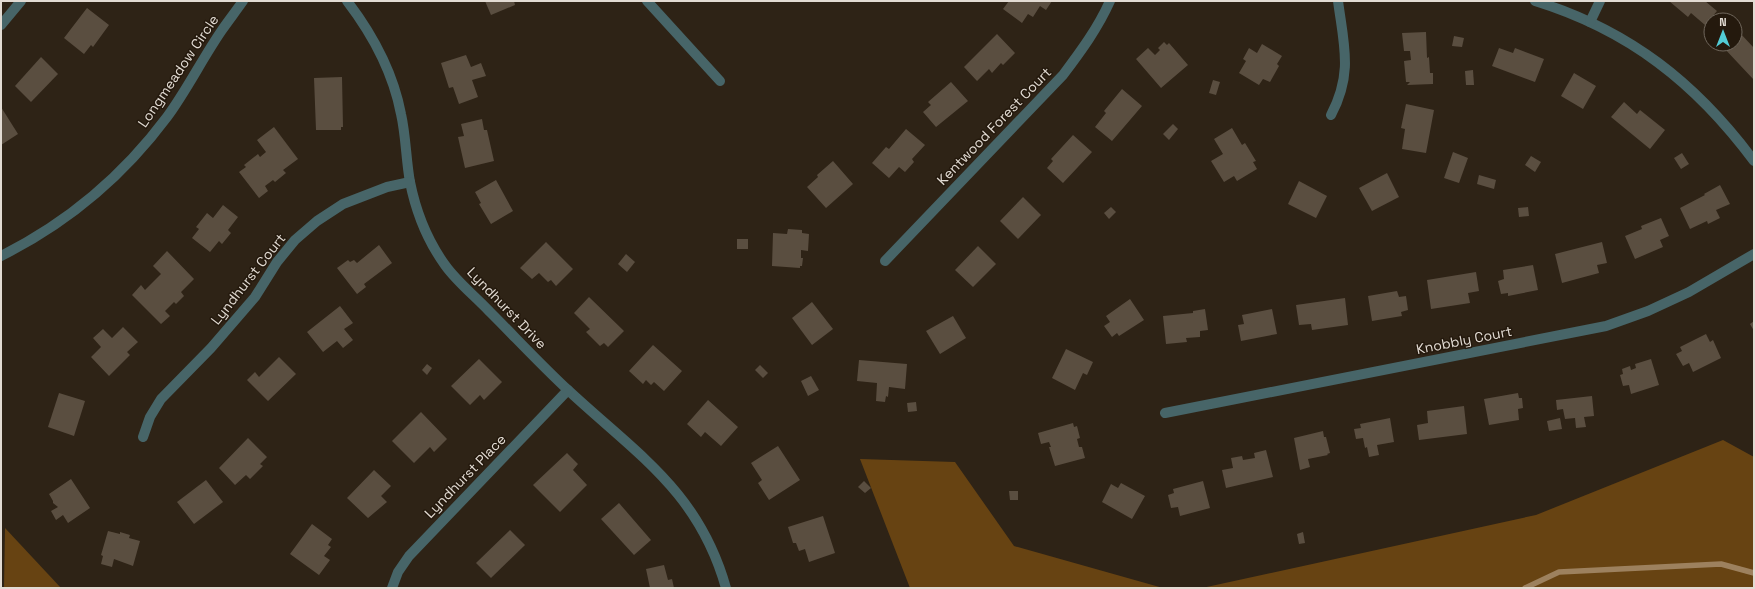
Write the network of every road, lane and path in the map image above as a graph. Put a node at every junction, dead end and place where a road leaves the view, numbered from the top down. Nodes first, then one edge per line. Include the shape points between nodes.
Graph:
1 (21, 1) edge
2 (243, 1) edge
3 (347, 1) edge
4 (647, 1) edge
5 (1110, 1) edge
6 (1338, 1) edge
7 (1535, 1) edge
8 (1600, 1) edge
9 (1590, 22) junction
10 (1, 25) edge
11 (720, 81) dead end
12 (1331, 115) dead end
13 (1754, 161) edge
14 (410, 182) junction
15 (1754, 254) edge
16 (1, 256) edge
17 (884, 261) dead end
18 (568, 390) junction
19 (1165, 413) dead end
20 (143, 437) dead end
21 (392, 588) edge
22 (726, 588) edge

1 - 10 street
2 - 16 street, Longmeadow Circle via 221,31 193,79 144,146 84,203 52,227
3 - 14 street, Lyndhurst Drive via 364,23 393,82 401,114
4 - 11 street
5 - 17 street, Kentwood Forest Court via 1085,45 1063,75
6 - 12 street via 1346,60 1340,98
7 - 9 street
8 - 9 street
9 - 13 street via 1640,49 1693,91
14 - 18 street, Lyndhurst Drive via 430,241 446,266
14 - 20 street, Lyndhurst Court via 387,187 344,204 317,221 296,240 277,262 256,296 211,348 161,399 150,417
15 - 19 street, Knobbly Court via 1689,292 1648,311 1606,326
18 - 21 street, Lyndhurst Place via 409,556 398,572
18 - 22 street, Lyndhurst Drive via 648,461 684,501 719,562

